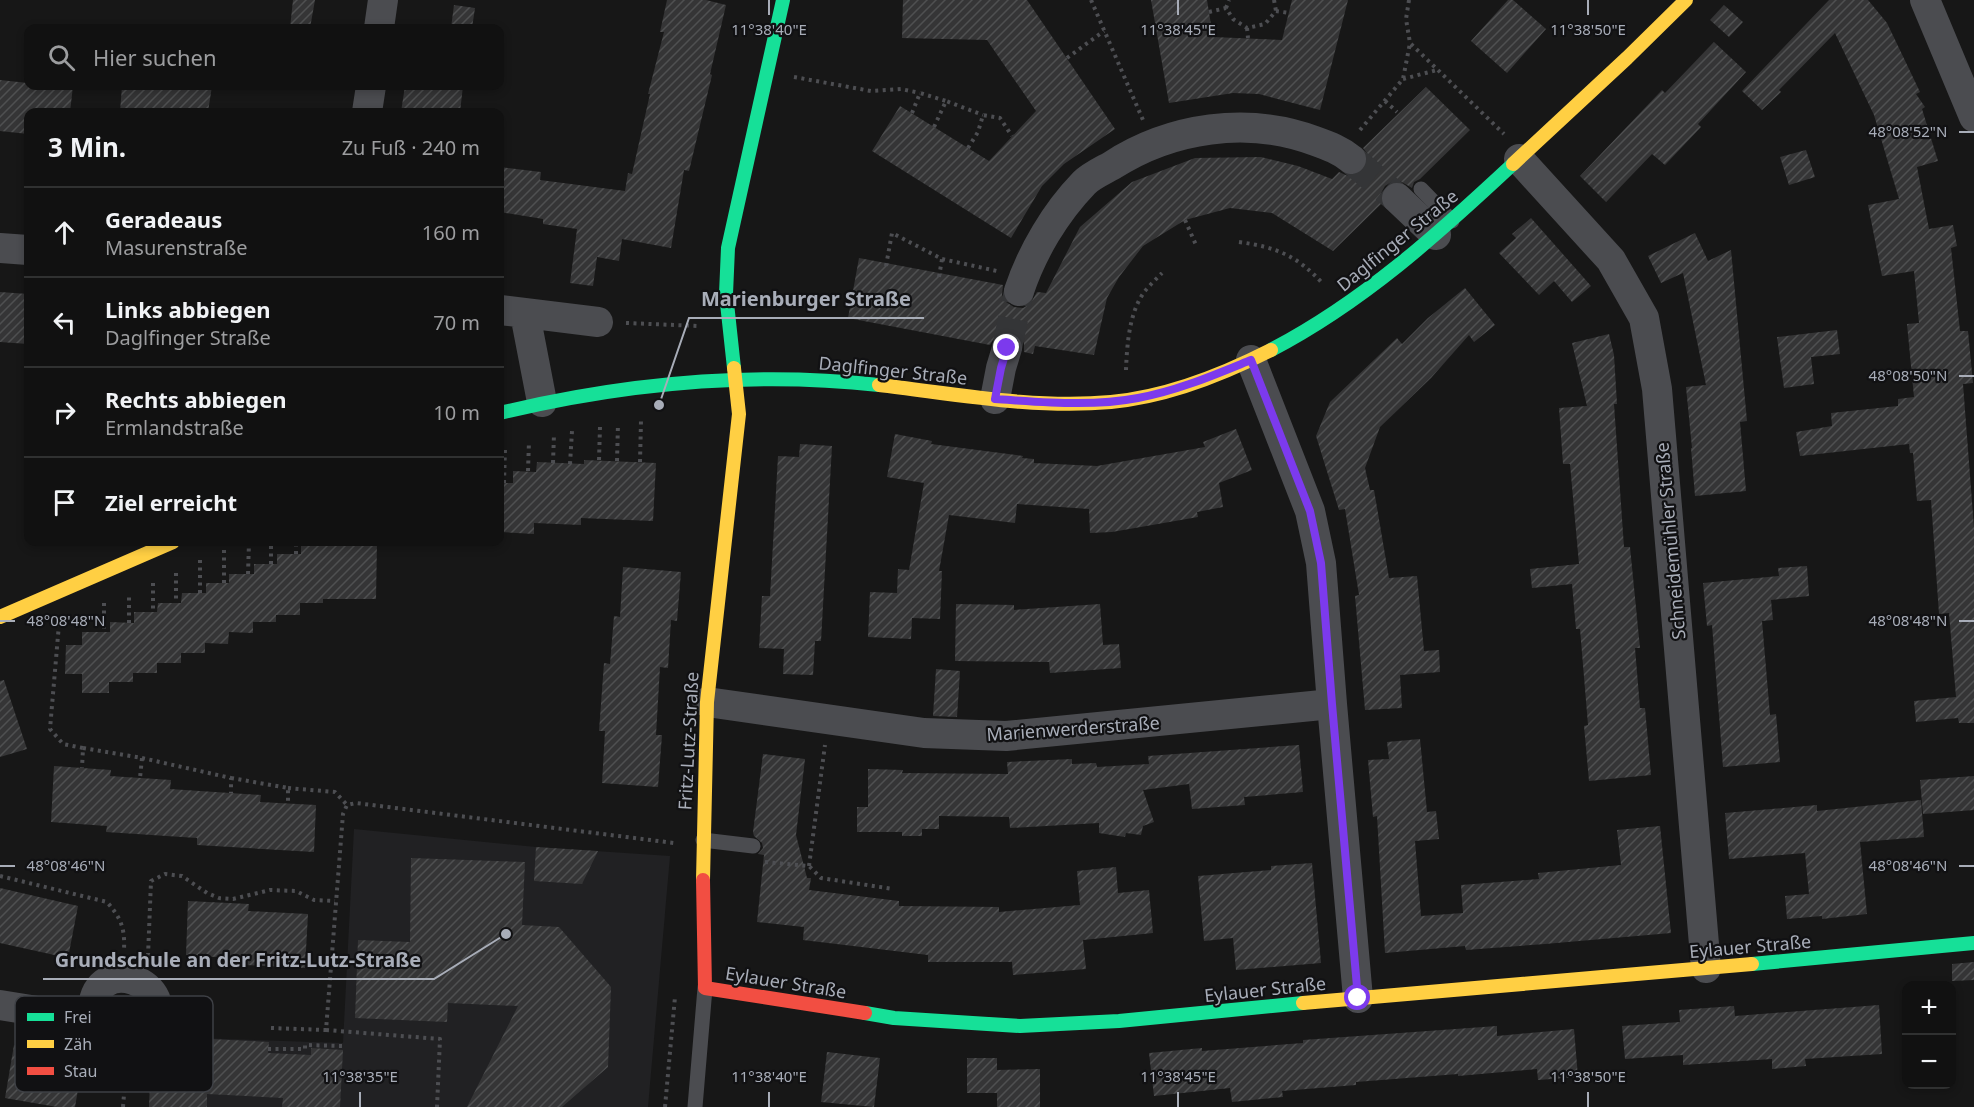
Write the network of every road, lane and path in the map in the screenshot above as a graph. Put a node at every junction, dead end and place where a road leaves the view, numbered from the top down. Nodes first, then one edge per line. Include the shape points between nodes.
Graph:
1 (383, 0) edge
2 (783, 0) edge
3 (1091, 0) edge
4 (1230, 0) edge
5 (1274, 0) edge
6 (1409, 0) edge
7 (1686, 0) edge
8 (1925, 0) edge
9 (1226, 8) junction
10 (1276, 11) junction
11 (1209, 12) dead end
12 (1289, 13) dead end
13 (380, 24) edge
14 (1247, 28) junction
15 (1104, 31) junction
16 (1248, 38) dead end
17 (1410, 43) junction
18 (1067, 58) dead end
19 (1437, 70) junction
20 (793, 77) dead end
21 (1403, 79) junction
22 (370, 90) edge
23 (921, 93) junction
24 (946, 101) junction
25 (1385, 101) junction
26 (368, 108) edge
27 (1397, 112) dead end
28 (912, 113) dead end
29 (983, 115) junction
30 (1974, 117) edge
31 (934, 127) dead end
32 (1012, 136) dead end
33 (1153, 143) junction
34 (968, 148) dead end
35 (1346, 155) joint
36 (1522, 156) junction
37 (1409, 193) tunnel mouth
38 (1185, 220) dead end
39 (1444, 228) junction
40 (1239, 242) dead end
41 (1196, 245) dead end
42 (0, 249) edge
43 (24, 250) edge
44 (942, 259) junction
45 (886, 266) dead end
46 (1162, 273) dead end
47 (939, 277) dead end
48 (1022, 284) joint
49 (1323, 284) dead end
50 (512, 312) edge
51 (598, 322) joint
52 (729, 327) junction
53 (1007, 348) tunnel mouth
54 (1251, 360) junction
55 (1126, 371) dead end
56 (735, 378) junction
57 (995, 399) junction
58 (542, 402) junction
59 (504, 412) edge
60 (641, 421) dead end
61 (618, 424) dead end
62 (600, 427) dead end
63 (572, 431) dead end
64 (554, 434) dead end
65 (529, 441) dead end
66 (505, 448) dead end
67 (599, 460) dead end
68 (617, 461) dead end
69 (640, 462) dead end
70 (553, 463) dead end
71 (570, 464) dead end
72 (528, 471) dead end
73 (504, 483) dead end
74 (163, 546) edge
75 (249, 546) edge
76 (272, 546) edge
77 (296, 546) edge
78 (224, 550) dead end
79 (296, 554) dead end
80 (200, 560) dead end
81 (271, 564) dead end
82 (176, 570) dead end
83 (248, 574) dead end
84 (153, 579) dead end
85 (224, 583) dead end
86 (129, 590) dead end
87 (200, 593) dead end
88 (104, 600) dead end
89 (176, 603) dead end
90 (153, 612) dead end
91 (0, 617) edge
92 (60, 620) dead end
93 (129, 622) dead end
94 (104, 632) dead end
95 (707, 702) junction
96 (1332, 704) junction
97 (829, 721) junction
98 (83, 748) junction
99 (142, 758) junction
100 (82, 768) dead end
101 (140, 778) dead end
102 (231, 778) junction
103 (288, 788) junction
104 (231, 793) dead end
105 (288, 803) dead end
106 (347, 805) junction
107 (703, 843) junction
108 (753, 846) dead end
109 (762, 862) dead end
110 (809, 867) junction
111 (0, 876) edge
112 (893, 889) dead end
113 (336, 901) junction
114 (1974, 943) edge
115 (1707, 968) junction
116 (130, 978) junction
117 (705, 988) junction
118 (676, 991) dead end
119 (95, 996) edge
120 (153, 996) edge
121 (1358, 998) junction
122 (0, 1005) edge
123 (15, 1007) edge
124 (271, 1028) dead end
125 (326, 1030) junction
126 (343, 1046) dead end
127 (268, 1049) dead end
128 (124, 1092) edge
129 (123, 1107) edge
130 (437, 1107) edge
131 (665, 1107) edge
132 (695, 1107) edge

1 - 13 street
2 - 52 street, Fritz-Lutz-Straße via 728,248
3 - 15 path
4 - 9 path
5 - 10 path
6 - 17 path via 1406,19
7 - 36 street, Daglfinger Straße via 1617,70
8 - 30 street
9 - 11 path
9 - 14 path via 1233,19
10 - 12 path
10 - 14 path via 1265,24
14 - 16 path
15 - 18 path
15 - 33 path
17 - 19 path
17 - 21 path
19 - 21 path
19 - 36 path
20 - 23 path via 871,91 901,89
21 - 25 path
22 - 26 street
23 - 24 path
23 - 28 path
24 - 29 path
24 - 31 path
25 - 27 path
25 - 35 path
29 - 32 path via 1000,118
29 - 34 path
33 - 35 street via 1190,132 1245,126 1297,134
33 - 48 street via 1086,182 1044,236
36 - 39 street, Daglfinger Straße
36 - 115 street, Schneidemühler Straße via 1611,260 1644,318 1657,389
37 - 39 street
38 - 41 path
39 - 54 street, Daglfinger Straße via 1358,297
40 - 49 path via 1267,246 1292,256
42 - 43 street
44 - 45 path via 892,233
44 - 47 path
44 - 48 path
46 - 55 path via 1144,293 1132,320
50 - 51 street
50 - 58 street
51 - 52 path
52 - 56 street, Fritz-Lutz-Straße
53 - 57 street
54 - 57 street, Daglfinger Straße via 1202,380 1138,398 1077,404
54 - 96 street via 1310,511 1321,563
56 - 57 street, Daglfinger Straße via 833,380
56 - 58 street, Daglfinger Straße
56 - 95 street, Fritz-Lutz-Straße via 739,414
58 - 59 street, Daglfinger Straße
60 - 69 path
61 - 68 path
62 - 67 path
63 - 71 path
64 - 70 path
65 - 72 path
66 - 73 path
74 - 91 street
75 - 83 path
76 - 81 path
77 - 79 path
78 - 85 path
80 - 87 path
82 - 89 path
84 - 90 path
86 - 93 path
88 - 94 path
92 - 98 path via 50,729 63,744
95 - 97 street, Marienwerderstraße
95 - 107 street, Fritz-Lutz-Straße
96 - 97 street, Marienwerderstraße via 1006,736 924,734
96 - 121 street
97 - 110 path
98 - 99 path
98 - 100 path
99 - 101 path
99 - 102 path
102 - 103 path
102 - 104 path
103 - 105 path
103 - 106 path via 335,792
106 - 107 path
106 - 113 path
107 - 108 lane
107 - 117 street, Fritz-Lutz-Straße
109 - 110 path
110 - 112 path via 821,878
111 - 116 path via 107,902 119,915
113 - 116 path via 314,900 296,891 270,890 233,899 219,898 182,876 165,874 151,880 148,965
113 - 125 path
114 - 115 street, Eylauer Straße
115 - 121 street, Eylauer Straße
116 - 119 street via 109,981
116 - 120 street via 147,987
117 - 121 street, Eylauer Straße via 894,1018 1020,1026 1119,1022
117 - 132 lane, Fritz-Lutz-Straße
118 - 131 path
122 - 123 street
124 - 125 path
125 - 130 path via 440,1039
126 - 127 path
128 - 129 path

